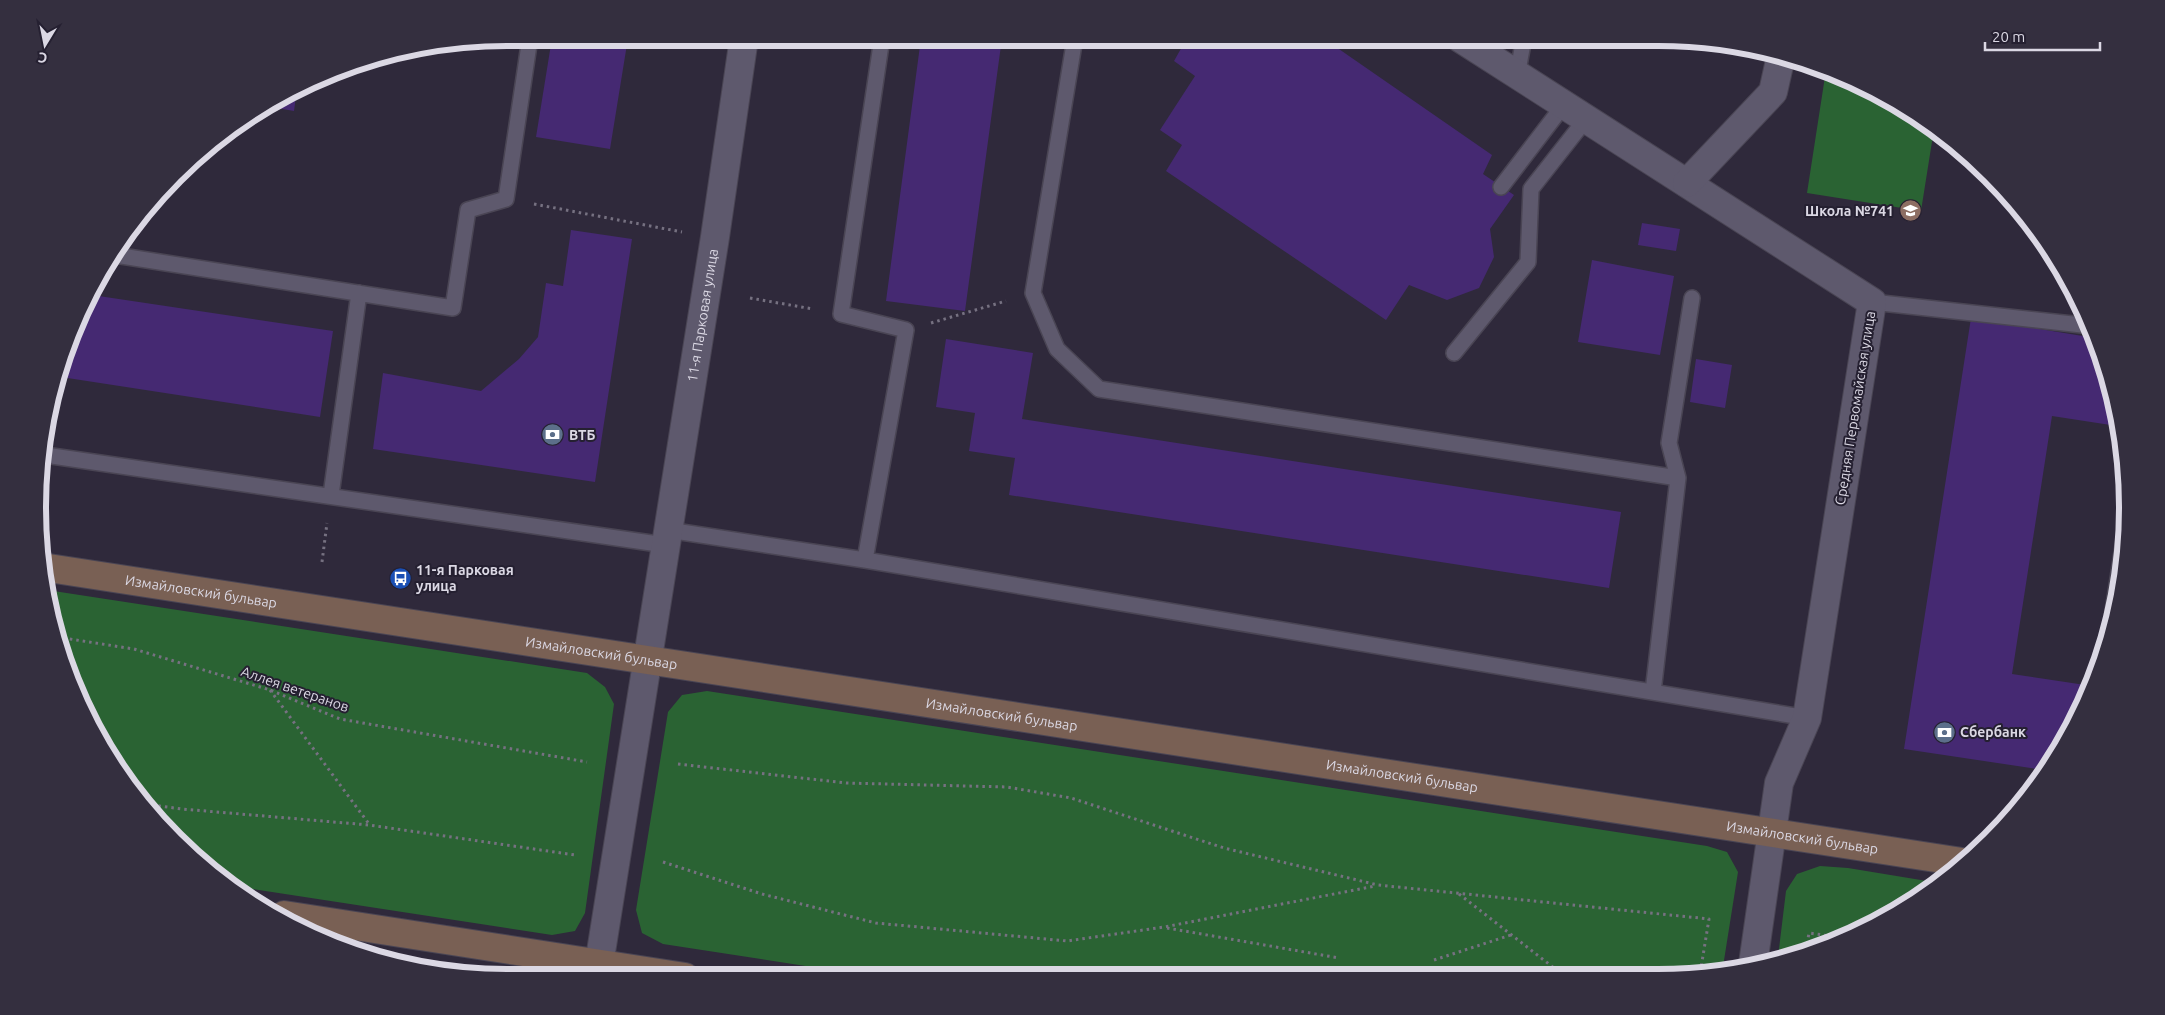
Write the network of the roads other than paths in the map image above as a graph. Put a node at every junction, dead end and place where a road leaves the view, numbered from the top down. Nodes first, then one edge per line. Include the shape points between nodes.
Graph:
1 (529, 46) edge
2 (743, 46) edge
3 (881, 46) edge
4 (1074, 46) edge
5 (1472, 46) edge
6 (1523, 46) edge
7 (1779, 63) edge
8 (1517, 76) junction
9 (1574, 112) junction
10 (1687, 183) junction
11 (1501, 187) dead end
12 (121, 256) edge
13 (359, 293) junction
14 (1692, 298) dead end
15 (1872, 302) junction
16 (2081, 325) edge
17 (1454, 354) dead end
18 (49, 456) edge
19 (1678, 478) junction
20 (331, 495) junction
21 (666, 538) junction
22 (865, 560) junction
23 (50, 568) edge
24 (648, 659) junction
25 (1654, 692) junction
26 (1807, 718) junction
27 (1772, 834) junction
28 (1953, 861) edge
29 (296, 917) edge
30 (1754, 958) edge
31 (593, 969) edge
32 (599, 969) edge

1 - 13 lane via 506,199 468,210 453,308
2 - 21 street, 11-я Парковая улица
3 - 22 lane via 841,314 906,330
4 - 19 lane via 1032,294 1057,349 1098,389
5 - 8 street, Средняя Первомайская улица
6 - 8 lane
7 - 10 street via 1773,92
8 - 9 street, Средняя Первомайская улица
9 - 10 street, Средняя Первомайская улица
9 - 11 lane
9 - 17 lane via 1531,189 1528,262
10 - 15 street, Средняя Первомайская улица
12 - 13 lane
13 - 20 lane
14 - 19 lane via 1669,443
15 - 16 lane
15 - 26 street, Средняя Первомайская улица
18 - 20 lane
19 - 25 lane
20 - 21 lane
21 - 22 lane
21 - 24 street, 11-я Парковая улица
22 - 25 lane
23 - 24 street, Измайловский бульвар
24 - 27 street, Измайловский бульвар
24 - 32 street, 11-я Парковая улица
25 - 26 lane
26 - 27 street, Средняя Первомайская улица via 1779,783
27 - 28 street, Измайловский бульвар
27 - 30 street, Средняя Первомайская улица
29 - 31 street

